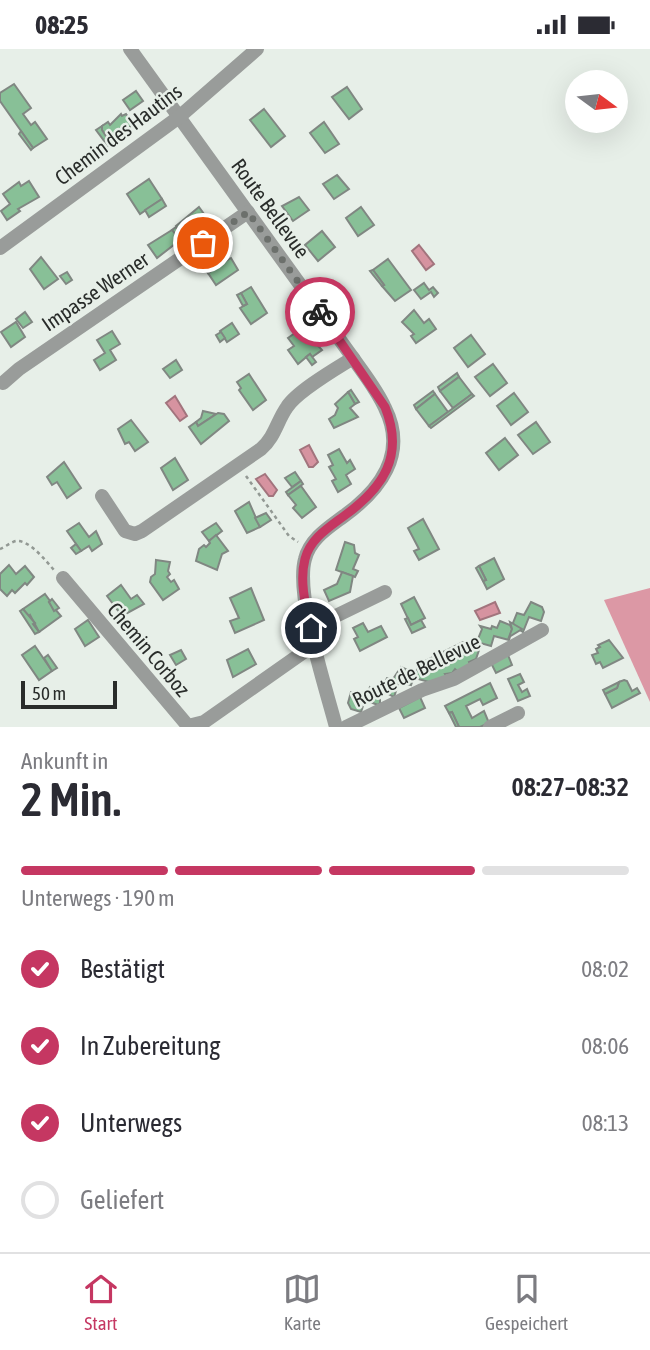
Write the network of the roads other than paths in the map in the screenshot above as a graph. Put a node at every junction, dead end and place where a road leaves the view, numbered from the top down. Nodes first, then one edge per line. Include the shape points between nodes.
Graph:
1 (130, 49) edge
2 (257, 49) edge
3 (179, 117) junction
4 (248, 212) junction
5 (0, 248) edge
6 (353, 358) junction
7 (2, 383) dead end
8 (102, 496) dead end
9 (63, 578) road end
10 (385, 592) dead end
11 (311, 628) junction
12 (542, 630) dead end
13 (315, 644) junction
14 (518, 713) dead end
15 (336, 727) edge
16 (346, 727) edge
17 (490, 727) edge

1 - 3 street, Route Bellevue
2 - 3 street, Chemin des Hautins
3 - 4 street, Route Bellevue
3 - 5 street, Chemin des Hautins
4 - 6 street, Route Bellevue
4 - 7 street, Impasse Werner
6 - 8 street via 288,405 269,442 135,534 125,531
6 - 11 street, Route Bellevue via 385,407 393,443 390,461 374,491 321,533 305,558
9 - 13 street, Chemin Corboz via 188,726 204,722
10 - 11 street
11 - 13 street
12 - 16 street, Route de Bellevue via 454,679
13 - 15 street
14 - 17 street

